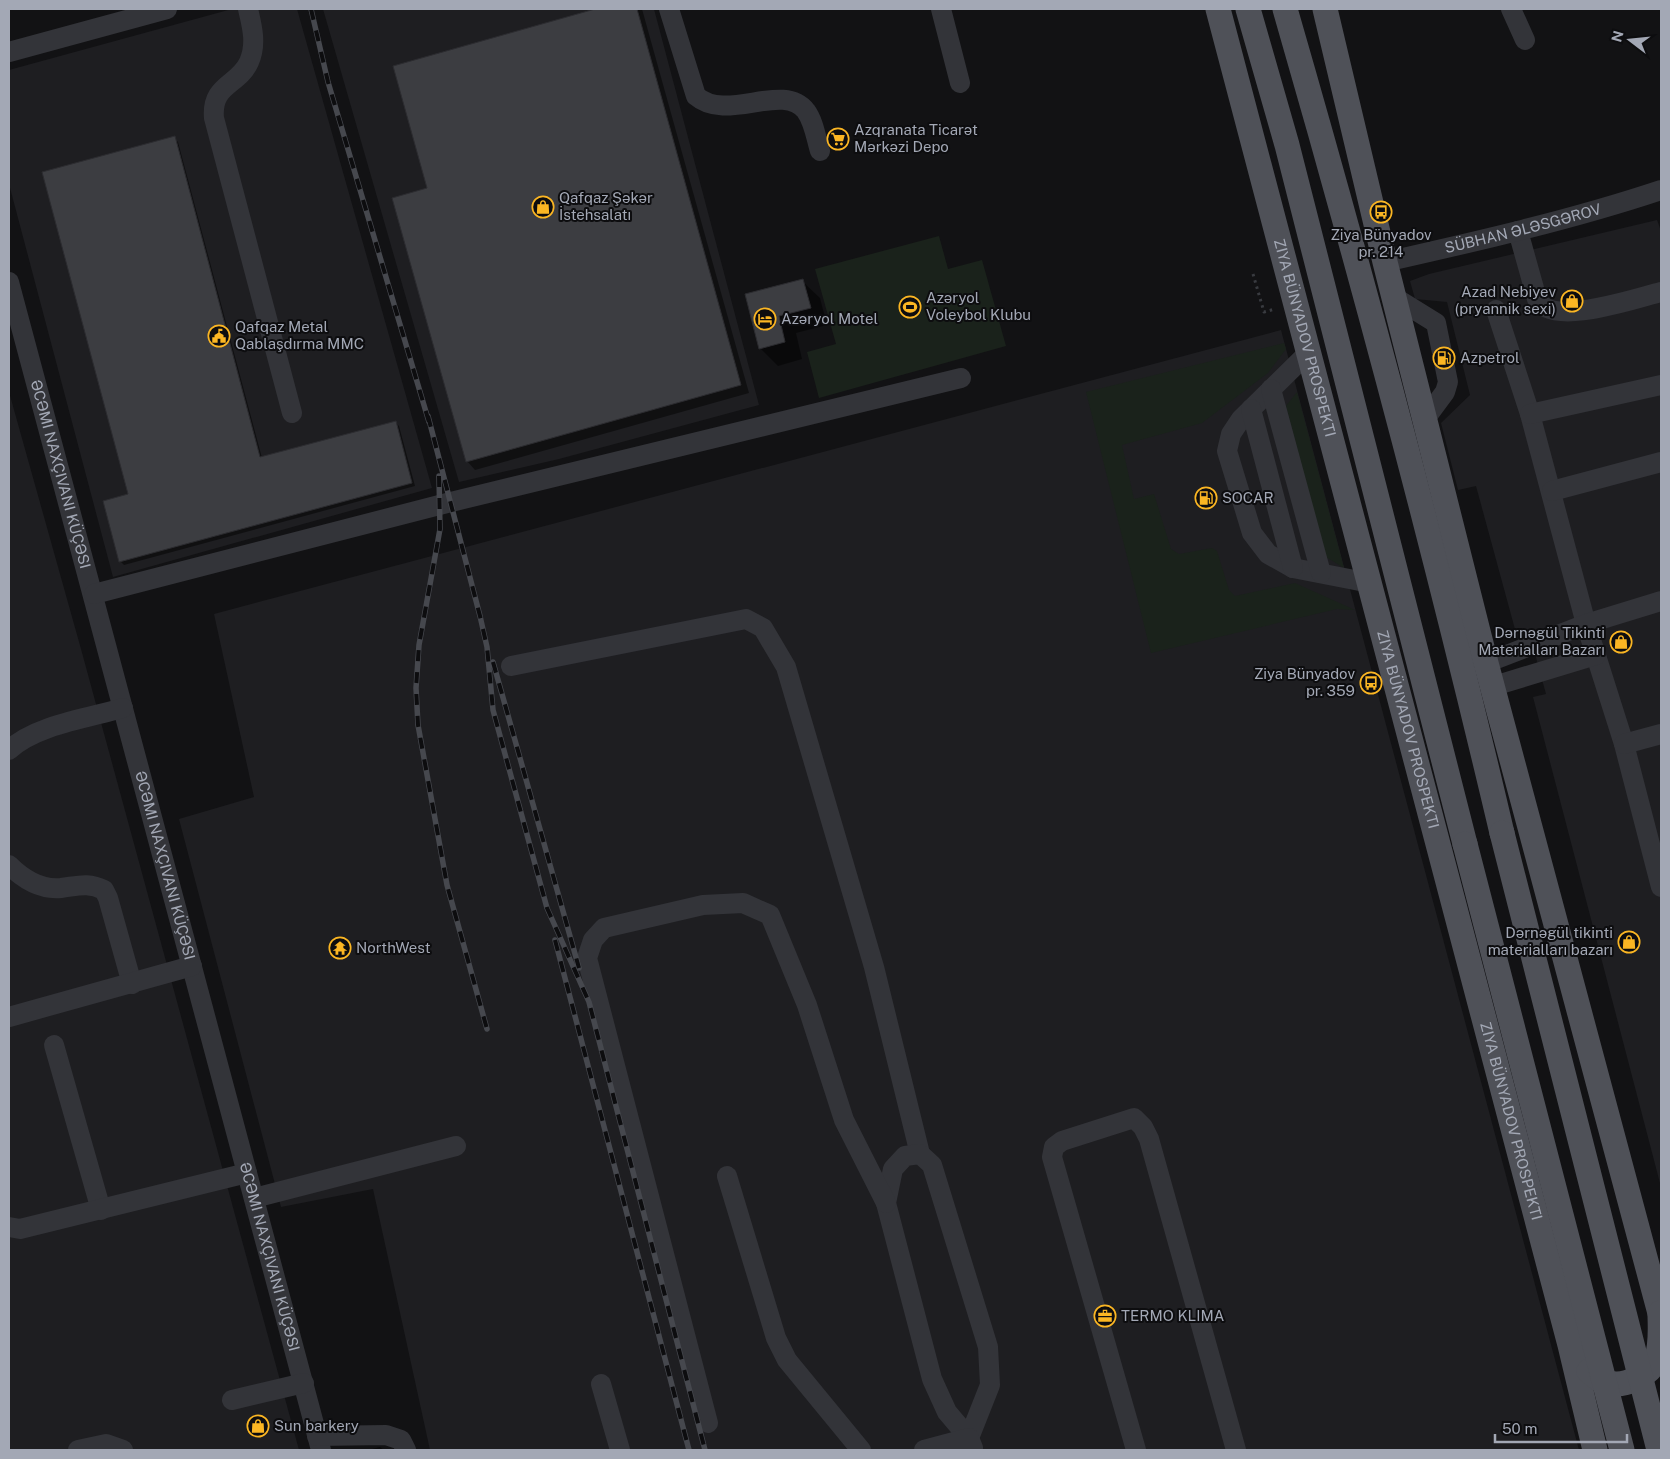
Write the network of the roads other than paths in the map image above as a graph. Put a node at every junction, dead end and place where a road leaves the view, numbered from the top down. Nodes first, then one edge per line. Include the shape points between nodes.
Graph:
1 (167, 9) edge
2 (248, 9) edge
3 (669, 9) edge
4 (941, 9) edge
5 (1218, 9) edge
6 (1325, 9) edge
7 (1511, 9) edge
8 (1287, 14) edge
9 (1251, 19) edge
10 (1525, 40) dead end
11 (9, 52) edge
12 (960, 83) dead end
13 (1322, 135) junction
14 (1287, 145) junction
15 (820, 151) dead end
16 (1661, 190) edge
17 (1518, 232) junction
18 (1385, 262) junction
19 (9, 282) edge
20 (1661, 292) edge
21 (1394, 297) junction
22 (1496, 310) dead end
23 (1309, 352) junction
24 (961, 378) dead end
25 (1661, 385) edge
26 (1271, 389) junction
27 (1251, 409) junction
28 (292, 413) dead end
29 (1530, 414) junction
30 (1424, 419) junction
31 (1431, 444) junction
32 (1661, 462) edge
33 (1552, 491) junction
34 (1293, 568) junction
35 (1321, 573) junction
36 (1370, 583) junction
37 (94, 594) junction
38 (1661, 601) edge
39 (1586, 624) junction
40 (1596, 655) junction
41 (1486, 662) junction
42 (511, 666) dead end
43 (1467, 684) junction
44 (1494, 686) junction
45 (1427, 689) junction
46 (123, 708) junction
47 (1661, 734) edge
48 (1624, 744) junction
49 (9, 750) edge
50 (9, 865) edge
51 (1659, 867) edge
52 (1661, 886) edge
53 (192, 966) junction
54 (132, 984) junction
55 (9, 1017) edge
56 (54, 1045) dead end
57 (456, 1146) dead end
58 (920, 1154) junction
59 (247, 1172) junction
60 (727, 1176) dead end
61 (254, 1198) junction
62 (886, 1203) junction
63 (101, 1210) junction
64 (9, 1227) edge
65 (1661, 1315) edge
66 (1570, 1345) junction
67 (304, 1383) junction
68 (601, 1384) dead end
69 (232, 1400) dead end
70 (708, 1422) dead end
71 (319, 1443) edge
72 (971, 1444) edge
73 (78, 1450) edge
74 (123, 1450) edge
75 (406, 1450) edge
76 (620, 1450) edge
77 (861, 1450) edge
78 (924, 1450) edge
79 (1136, 1450) edge
80 (1236, 1450) edge
81 (1595, 1450) edge
82 (1622, 1450) edge
83 (1659, 1450) edge

1 - 11 street
2 - 28 street via 254,44 249,63 219,92 214,118
3 - 15 street via 696,96 722,107 777,100 797,104 810,119
4 - 12 street
5 - 23 main road, ZIYA BÜNYADOV PROSPEKTI
6 - 18 main road
7 - 10 street
8 - 13 main road
9 - 14 main road, ZIYA BÜNYADOV PROSPEKTI
13 - 18 main road
13 - 43 main road
14 - 23 main road
14 - 45 main road, ZIYA BÜNYADOV PROSPEKTI
16 - 17 street, SÜBHAN ƏLƏSGƏROV
17 - 18 street, SÜBHAN ƏLƏSGƏROV
17 - 20 street via 1537,299 1549,310 1573,313
18 - 21 main road
19 - 37 street, ƏCƏMI NAXÇIVANI KÜÇƏSI
21 - 30 main road
21 - 30 street via 1436,323 1448,382 1445,392
22 - 29 street
23 - 26 street
23 - 36 main road, ZIYA BÜNYADOV PROSPEKTI
24 - 37 street via 451,502
25 - 29 street
26 - 27 street
26 - 35 street
27 - 34 street
27 - 34 street via 1231,434 1227,451 1252,533 1268,554
29 - 33 street
30 - 31 main road
31 - 41 main road
31 - 43 main road
32 - 33 street
33 - 39 street
34 - 35 street
35 - 36 street
36 - 45 main road
36 - 66 main road, ZIYA BÜNYADOV PROSPEKTI
37 - 46 street, ƏCƏMI NAXÇIVANI KÜÇƏSI
38 - 39 street
39 - 40 street
39 - 41 street
40 - 44 street
40 - 48 street
41 - 44 main road
42 - 58 street via 746,619 763,628 786,667 806,729 874,967
43 - 83 main road, bridge
44 - 65 main road
45 - 82 main road, ZIYA BÜNYADOV PROSPEKTI, bridge
46 - 49 street via 37,732
46 - 53 street, ƏCƏMI NAXÇIVANI KÜÇƏSI
47 - 48 street
48 - 51 street
50 - 54 street via 20,876 45,887 84,884 104,890
51 - 52 street
53 - 54 street
53 - 59 street, ƏCƏMI NAXÇIVANI KÜÇƏSI
54 - 55 street
56 - 63 street
57 - 61 street
58 - 62 street via 904,1156 893,1169
58 - 72 street via 932,1165 988,1347 990,1386
59 - 61 street, ƏCƏMI NAXÇIVANI KÜÇƏSI
59 - 63 street
60 - 77 street via 776,1338 787,1360
61 - 67 street, ƏCƏMI NAXÇIVANI KÜÇƏSI
62 - 70 street via 844,1120 807,1005 770,915 743,903 703,905 604,928 594,940 587,958
62 - 72 street via 932,1379 946,1412
63 - 64 street via 20,1229
65 - 66 main road via 1656,1362 1634,1380 1609,1383 1597,1378 1584,1367
66 - 81 main road, ZIYA BÜNYADOV PROSPEKTI
67 - 69 street
67 - 71 street, ƏCƏMI NAXÇIVANI KÜÇƏSI
68 - 76 street
71 - 75 street via 386,1435 401,1440
72 - 78 street
73 - 74 street via 106,1444
79 - 80 street via 1052,1157 1054,1146 1062,1141 1134,1118 1149,1139

